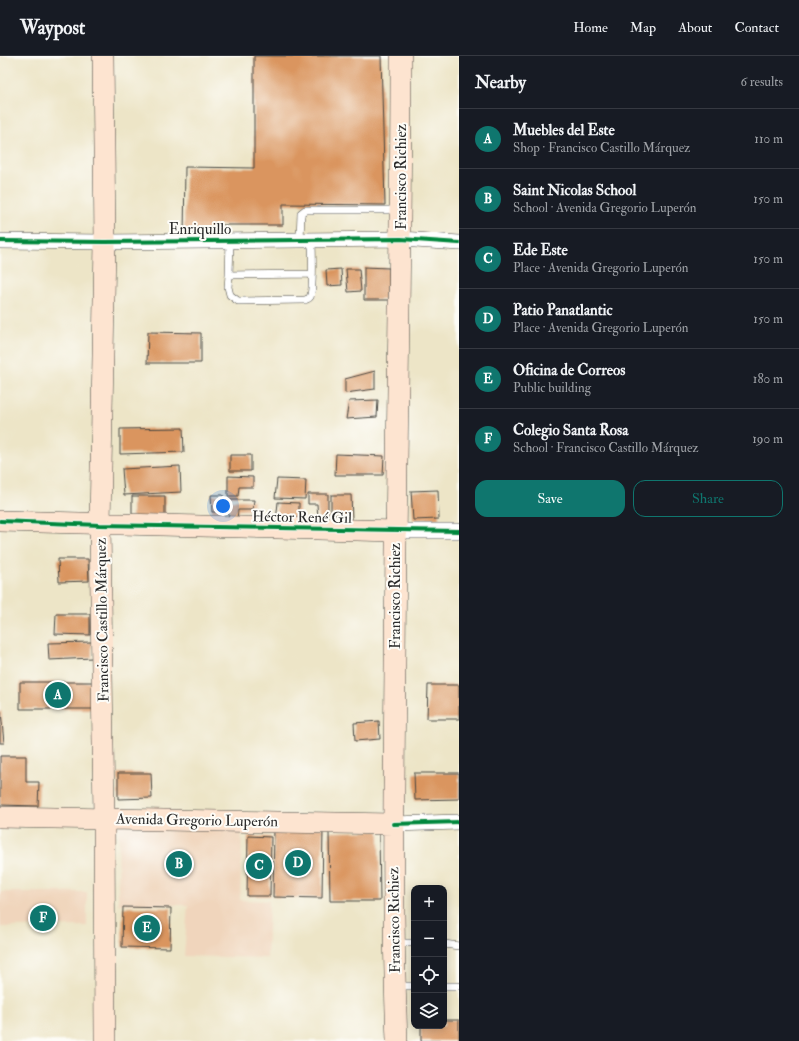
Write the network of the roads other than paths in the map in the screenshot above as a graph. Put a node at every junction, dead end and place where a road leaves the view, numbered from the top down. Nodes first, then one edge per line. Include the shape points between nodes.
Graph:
1 (103, 56) edge
2 (401, 56) edge
3 (401, 210) junction
4 (401, 239) junction
5 (306, 240) junction
6 (0, 241) edge
7 (230, 241) junction
8 (105, 242) junction
9 (459, 243) edge
10 (312, 274) junction
11 (228, 275) junction
12 (0, 522) edge
13 (100, 525) junction
14 (396, 531) junction
15 (459, 531) edge
16 (0, 817) edge
17 (104, 818) junction
18 (459, 822) edge
19 (393, 824) junction
20 (404, 943) edge
21 (447, 944) edge
22 (459, 946) edge
23 (404, 986) edge
24 (447, 986) edge
25 (459, 986) edge
26 (105, 1041) edge
27 (396, 1041) edge

1 - 8 main road, Francisco Castillo Márquez
2 - 3 main road, Francisco Richiez
3 - 4 main road, Francisco Richiez
3 - 5 lane via 305,210 301,213
4 - 5 street, Enriquillo
4 - 9 street, Enriquillo
4 - 14 main road, Francisco Richiez
5 - 7 street, Enriquillo
5 - 10 lane
6 - 8 street, Enriquillo
7 - 8 street, Enriquillo
7 - 11 lane
8 - 13 main road, Francisco Castillo Márquez
10 - 11 lane
10 - 11 lane via 309,299 291,301 238,301 230,295
12 - 13 main road, Héctor René Gil
13 - 14 main road, Héctor René Gil
13 - 17 main road, Francisco Castillo Márquez
14 - 15 street, Héctor René Gil
14 - 19 main road, Francisco Richiez
16 - 17 main road, Avenida Gregorio Luperón
17 - 19 main road, Avenida Gregorio Luperón
17 - 26 main road, Francisco Castillo Márquez
18 - 19 street
19 - 20 main road, Francisco Richiez
20 - 23 main road, Francisco Richiez
21 - 22 lane
23 - 27 main road, Francisco Richiez
24 - 25 lane

